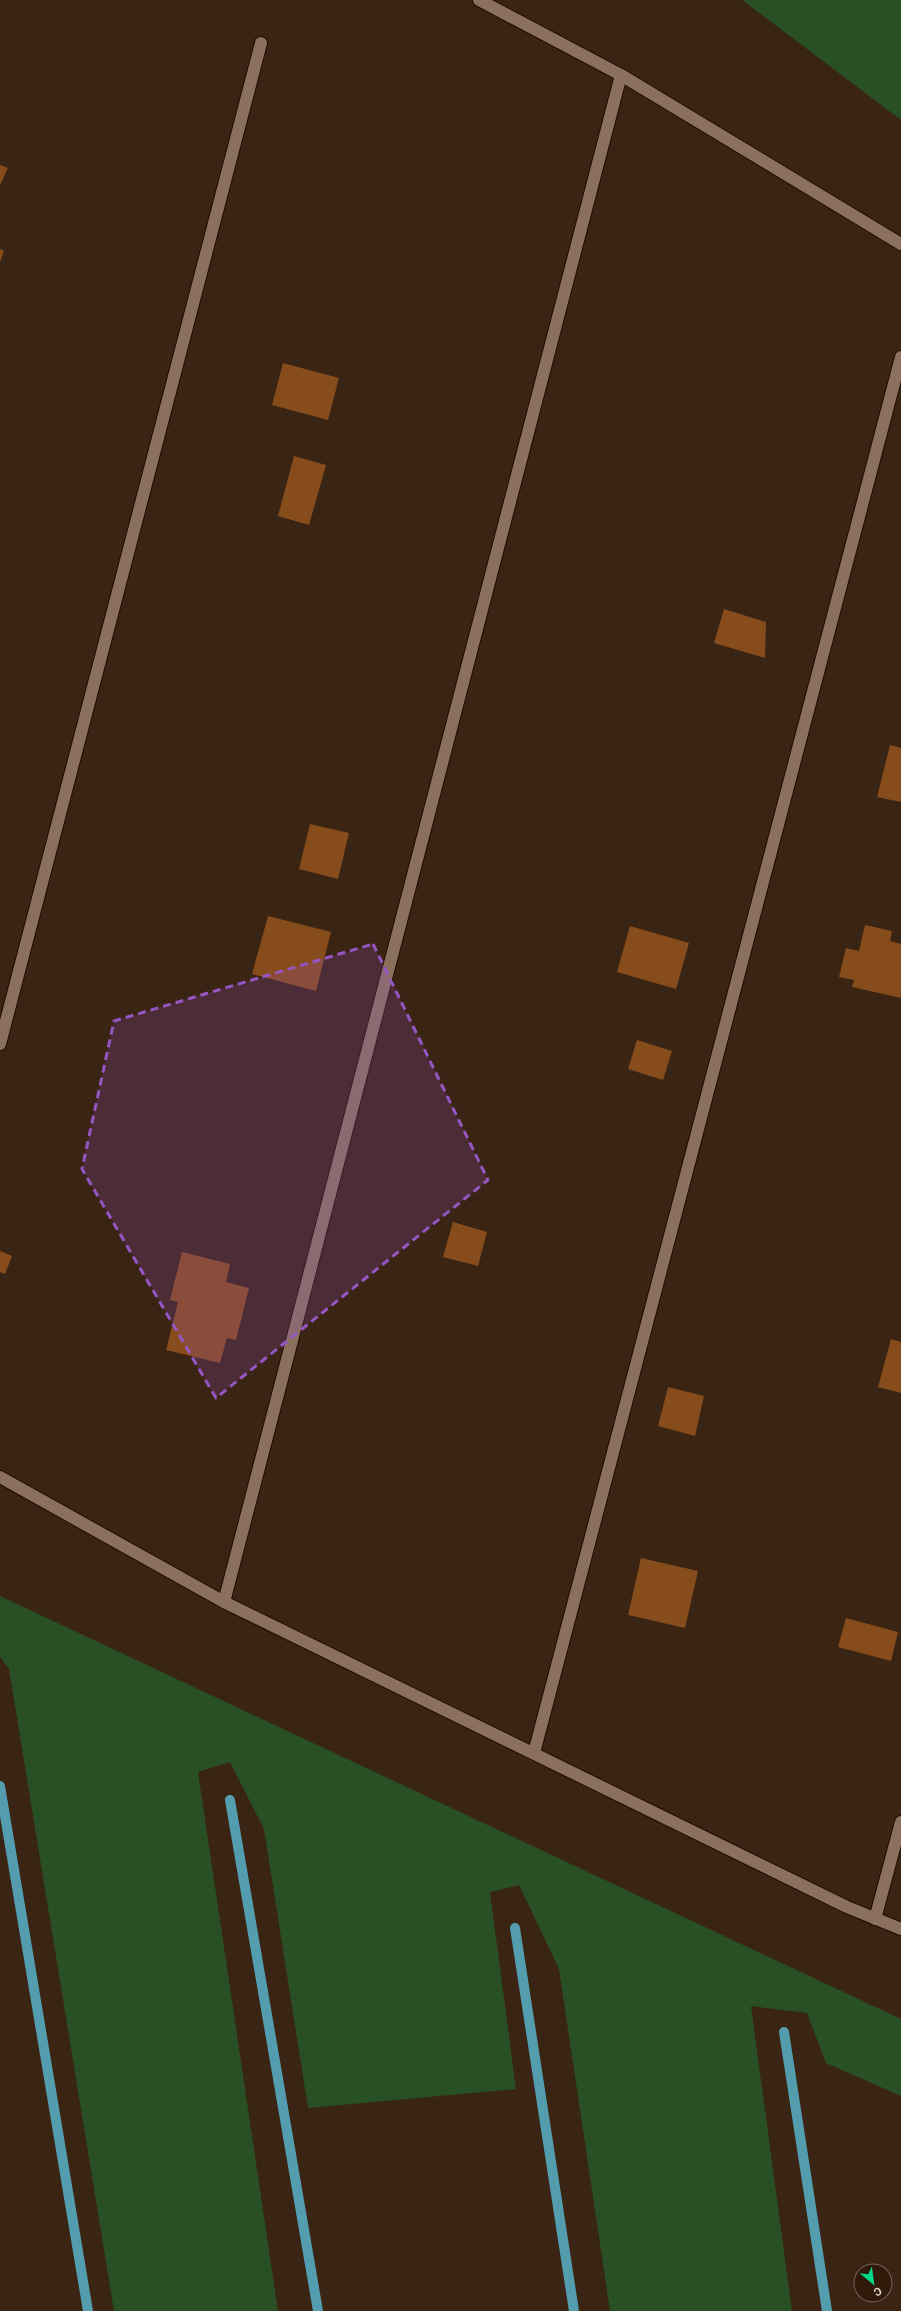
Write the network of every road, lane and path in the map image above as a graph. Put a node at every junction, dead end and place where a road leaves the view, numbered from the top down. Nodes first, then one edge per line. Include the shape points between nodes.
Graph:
1 (479, 0) edge
2 (261, 43) dead end
3 (621, 75) junction
4 (901, 244) edge
5 (901, 357) edge
6 (0, 1044) edge
7 (0, 1477) edge
8 (224, 1602) junction
9 (534, 1753) junction
10 (901, 1822) edge
11 (875, 1919) junction
12 (901, 1930) edge

1 - 3 street
2 - 6 street
3 - 4 street
3 - 8 street
5 - 9 street
7 - 8 street
8 - 9 street
9 - 11 street
10 - 11 street
11 - 12 street

